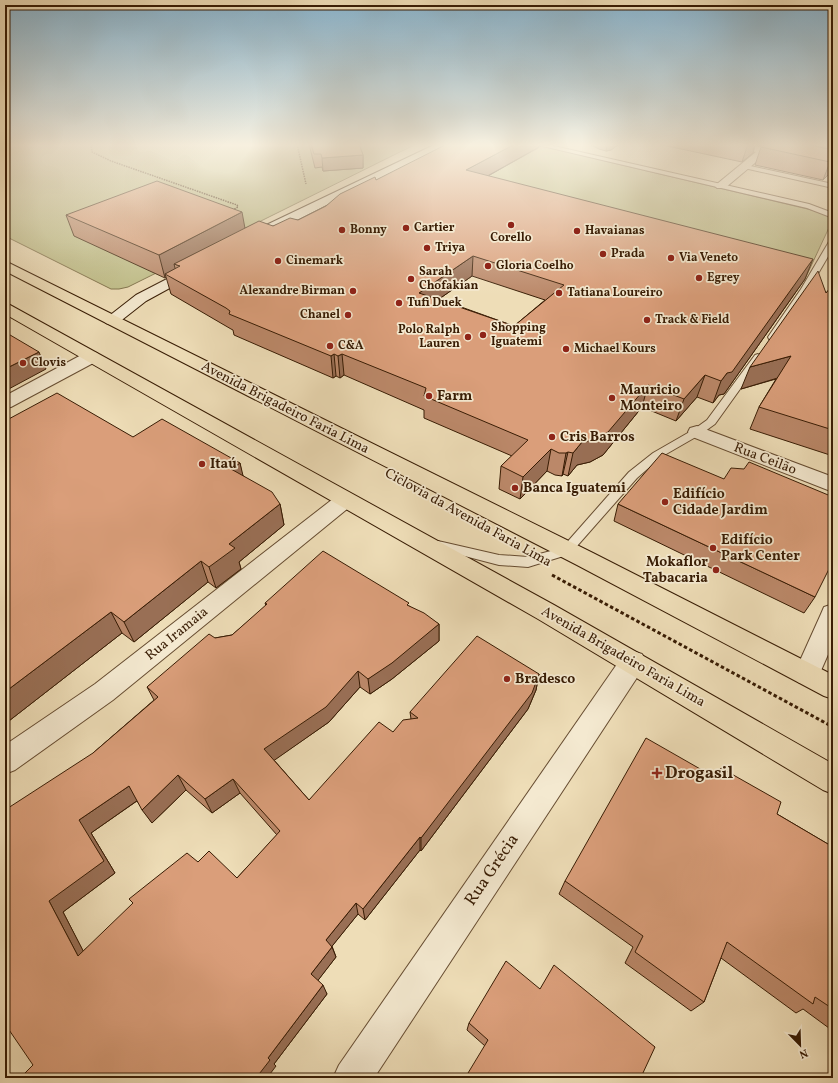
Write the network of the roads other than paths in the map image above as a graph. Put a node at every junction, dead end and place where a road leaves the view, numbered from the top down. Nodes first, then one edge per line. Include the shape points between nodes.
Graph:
1 (340, 195) edge
2 (759, 195) edge
3 (833, 216) edge
4 (254, 236) edge
5 (833, 242) edge
6 (5, 265) edge
7 (202, 265) edge
8 (141, 298) junction
9 (5, 308) edge
10 (94, 311) junction
11 (112, 320) junction
12 (91, 357) junction
13 (5, 403) edge
14 (697, 432) junction
15 (833, 485) edge
16 (345, 500) junction
17 (412, 537) junction
18 (566, 551) junction
19 (833, 614) edge
20 (633, 662) junction
21 (807, 674) junction
22 (833, 688) edge
23 (5, 761) edge
24 (833, 780) edge
25 (352, 1078) edge

1 - 4 street
2 - 3 lane via 809,206
5 - 14 lane via 805,289 722,408 711,422
6 - 10 highway, Avenida Brigadeiro Faria Lima
7 - 8 street
8 - 10 street
8 - 11 street
9 - 12 highway, Avenida Brigadeiro Faria Lima
10 - 11 highway, Avenida Brigadeiro Faria Lima
11 - 18 highway, Avenida Brigadeiro Faria Lima
12 - 13 street
12 - 16 highway, Avenida Brigadeiro Faria Lima
14 - 15 street, Rua Ceilão
14 - 18 lane via 657,455 633,475
16 - 17 highway, Avenida Brigadeiro Faria Lima
16 - 23 street, Rua Iramaia via 104,692
17 - 18 lane, Avenida Brigadeiro Faria Lima via 499,560 528,562
17 - 20 highway, Avenida Brigadeiro Faria Lima
18 - 21 highway, Avenida Brigadeiro Faria Lima
19 - 21 street
20 - 24 highway, Avenida Brigadeiro Faria Lima
20 - 25 street, Rua Grécia
21 - 22 highway, Avenida Brigadeiro Faria Lima

